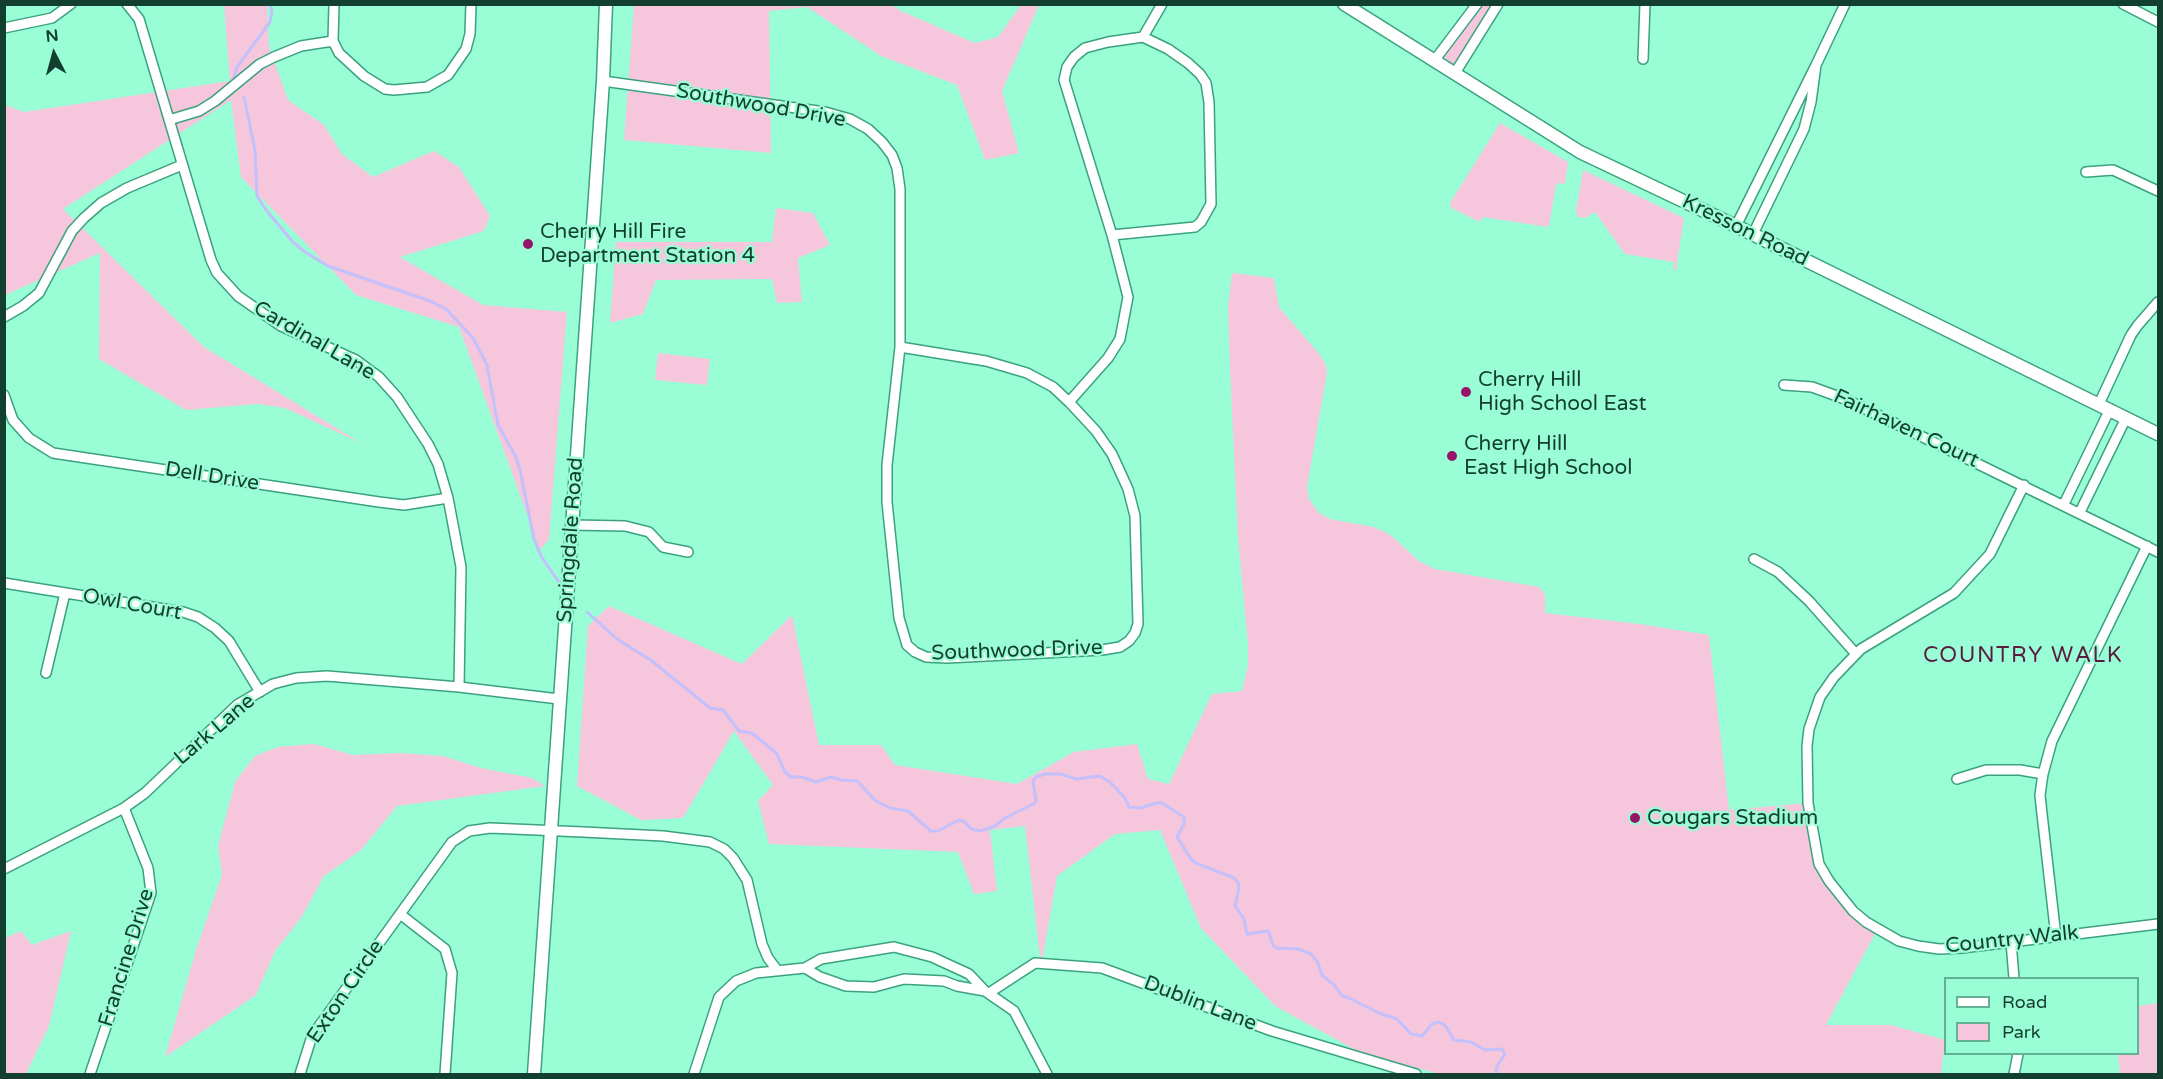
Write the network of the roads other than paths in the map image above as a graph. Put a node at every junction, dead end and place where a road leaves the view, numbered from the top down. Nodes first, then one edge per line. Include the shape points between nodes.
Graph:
1 (71, 4) edge
2 (127, 4) edge
3 (334, 4) edge
4 (471, 4) edge
5 (606, 4) edge
6 (1162, 4) edge
7 (1344, 4) edge
8 (1477, 4) edge
9 (1498, 4) edge
10 (1645, 4) edge
11 (1845, 4) edge
12 (2123, 4) edge
13 (2158, 22) edge
14 (4, 28) edge
15 (1143, 37) junction
16 (333, 41) junction
17 (1643, 59) dead end
18 (1434, 61) junction
19 (1816, 65) junction
20 (1455, 74) junction
21 (603, 81) junction
22 (169, 120) junction
23 (182, 165) junction
24 (2086, 172) dead end
25 (2158, 191) edge
26 (1736, 226) junction
27 (1753, 234) junction
28 (1112, 236) junction
29 (2158, 302) edge
30 (4, 317) edge
31 (900, 347) junction
32 (1784, 385) dead end
33 (4, 395) edge
34 (1070, 402) junction
35 (2105, 407) junction
36 (2126, 418) junction
37 (2158, 434) edge
38 (2024, 484) junction
39 (448, 498) junction
40 (2064, 504) junction
41 (2080, 512) junction
42 (572, 525) junction
43 (2147, 546) junction
44 (688, 552) dead end
45 (2158, 552) edge
46 (1754, 559) dead end
47 (4, 583) edge
48 (65, 593) junction
49 (1856, 654) junction
50 (46, 673) dead end
51 (459, 687) junction
52 (260, 692) junction
53 (559, 699) junction
54 (2043, 774) junction
55 (1957, 778) dead end
56 (124, 808) junction
57 (550, 830) junction
58 (4, 869) edge
59 (400, 914) junction
60 (2158, 924) edge
61 (2056, 937) junction
62 (2011, 942) junction
63 (805, 968) junction
64 (777, 970) junction
65 (2014, 977) edge
66 (987, 992) junction
67 (2018, 1055) edge
68 (90, 1074) edge
69 (300, 1074) edge
70 (445, 1074) edge
71 (534, 1074) edge
72 (694, 1074) edge
73 (1047, 1074) edge
74 (1416, 1074) edge
75 (2014, 1074) edge

1 - 14 street via 52,18
2 - 22 street, Cardinal Lane via 139,19
3 - 16 street
4 - 16 street via 466,49 448,75 427,87 385,88 353,68
5 - 21 main road, Springdale Road
6 - 15 street
7 - 18 main road, Kresson Road
8 - 18 street
9 - 20 street
10 - 17 street
11 - 19 street
12 - 13 street
15 - 28 street via 1086,48 1067,67 1064,80
15 - 28 street via 1188,63 1206,83 1211,204 1195,227
16 - 22 street via 301,46 274,57 215,102
18 - 20 main road, Kresson Road
19 - 26 street
19 - 27 street via 1804,129
20 - 26 main road, Kresson Road via 1580,152
21 - 31 street, Southwood Drive via 825,112 868,129 895,161 900,189
21 - 42 main road, Springdale Road
22 - 23 street, Cardinal Lane
23 - 30 street via 101,203 72,231 39,293
23 - 39 street, Cardinal Lane via 217,273 238,296 281,326 356,360 379,377 398,397 428,444
24 - 25 street via 2113,170
26 - 27 main road, Kresson Road
27 - 35 main road, Kresson Road
28 - 34 street via 1128,297 1124,326 1108,358
29 - 35 street via 2131,335
31 - 34 street, Southwood Drive via 986,361 1027,373
31 - 34 street, Southwood Drive via 887,465 887,502 899,618 908,645 926,657 1102,650 1120,647 1135,633 1135,516 1128,489 1112,454
32 - 38 street, Fairhaven Court via 1812,387 1845,399
33 - 39 street, Dell Drive via 13,420 29,438 53,453 404,505
35 - 36 main road, Kresson Road
35 - 40 street
36 - 37 main road, Kresson Road
36 - 41 street
38 - 40 street
38 - 49 street, Country Walk via 1990,554 1954,593
39 - 51 street, Cardinal Lane via 461,567
40 - 41 street
41 - 43 street
42 - 44 street via 625,526 649,532 663,547
42 - 53 main road, Springdale Road
43 - 45 street
43 - 54 street via 2052,741
46 - 49 street via 1778,572
47 - 48 street, Owl Court
48 - 50 street
48 - 52 street, Owl Court via 198,617 229,641
49 - 62 street, Country Walk via 1820,698 1809,729 1808,803 1819,864 1853,911 1899,941 1939,949
51 - 52 street, Lark Lane via 327,676 296,678
51 - 53 street, Lark Lane
52 - 56 street, Lark Lane via 237,705 145,793
53 - 57 main road, Springdale Road
54 - 55 street via 1986,770
54 - 61 street via 2040,795
56 - 58 street, Lark Lane
56 - 68 street, Francine Drive via 148,868 151,893
57 - 59 street, Exton Circle via 469,831 452,842
57 - 64 street, Exton Circle via 681,838 710,842 724,849 747,880 762,944
57 - 71 main road, Springdale Road
59 - 69 street, Exton Circle via 312,1036
59 - 70 street via 445,950 452,973
60 - 61 street, Country Walk
61 - 62 street, Country Walk
62 - 65 street
63 - 64 street
63 - 66 street via 846,986 874,987 904,979 944,981
63 - 66 street via 820,959 894,947 932,957 969,974
64 - 72 street via 736,981 719,997
66 - 73 street via 1014,1011
66 - 74 street, Dublin Lane via 1035,963 1102,968 1272,1031
67 - 75 street

